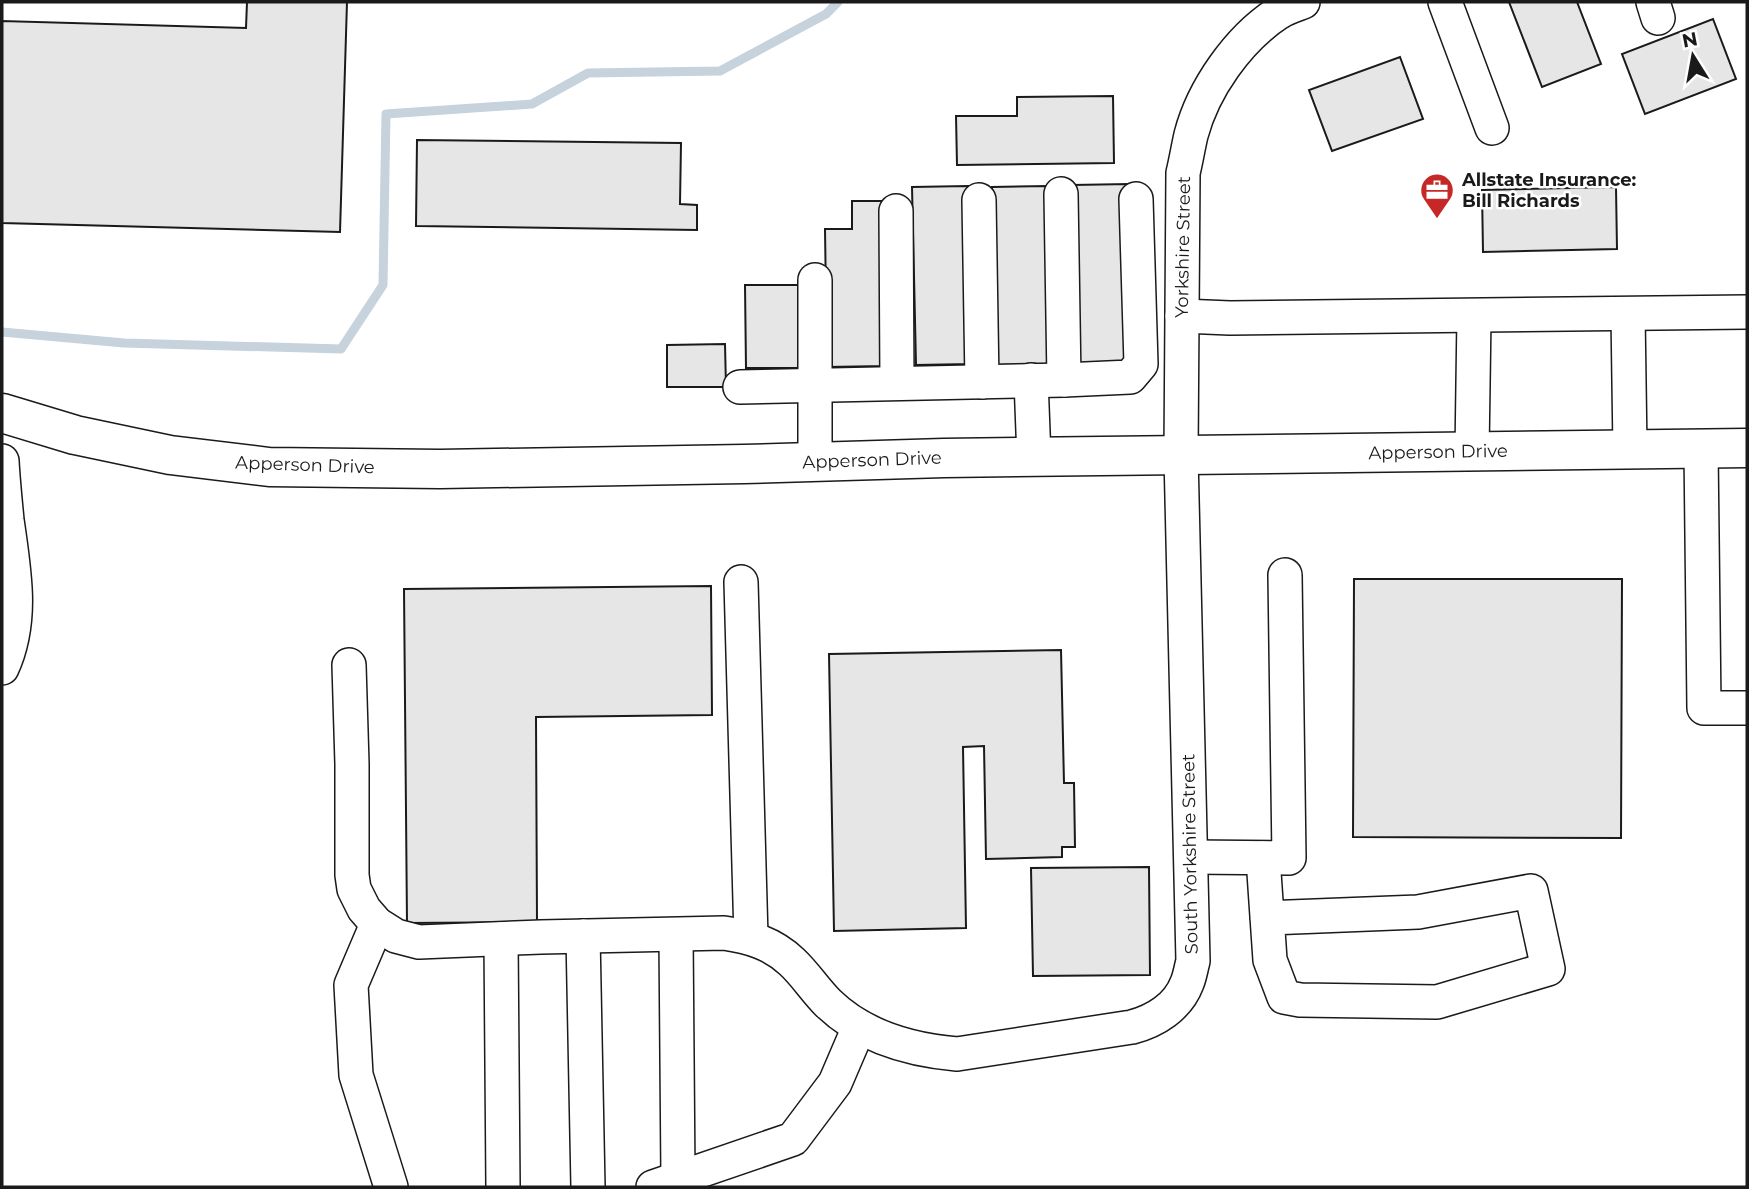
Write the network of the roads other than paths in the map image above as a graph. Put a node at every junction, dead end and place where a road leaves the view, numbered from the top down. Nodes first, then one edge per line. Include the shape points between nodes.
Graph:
1 (1303, 2) edge
2 (1445, 2) edge
3 (1492, 128) dead end
4 (1061, 194) dead end
5 (1136, 199) dead end
6 (979, 200) dead end
7 (896, 211) dead end
8 (815, 280) dead end
9 (1747, 312) edge
10 (1628, 314) junction
11 (1182, 316) junction
12 (1474, 316) junction
13 (1031, 380) junction
14 (1064, 380) junction
15 (982, 382) junction
16 (897, 383) junction
17 (815, 385) junction
18 (740, 387) dead end
19 (2, 414) edge
20 (1747, 448) edge
21 (1701, 449) junction
22 (1630, 450) junction
23 (1472, 452) junction
24 (1181, 456) junction
25 (1034, 458) junction
26 (2, 461) edge
27 (815, 462) junction
28 (1285, 575) dead end
29 (741, 582) dead end
30 (349, 665) dead end
31 (2, 668) edge
32 (1747, 708) edge
33 (1191, 857) junction
34 (1263, 858) junction
35 (1267, 918) junction
36 (377, 924) junction
37 (676, 934) junction
38 (583, 936) junction
39 (751, 937) junction
40 (501, 939) junction
41 (859, 1027) junction
42 (665, 1183) edge
43 (391, 1187) edge
44 (503, 1187) edge
45 (588, 1187) edge

1 - 11 street, Yorkshire Street via 1279,12 1248,37 1206,96 1191,133 1183,173
2 - 3 street
4 - 14 street
5 - 14 street via 1141,363 1130,377
6 - 15 street
7 - 16 street
8 - 17 street
9 - 10 street
10 - 12 street
10 - 22 street
11 - 12 street
11 - 24 street, Yorkshire Street
12 - 23 street
13 - 14 street
13 - 15 street
13 - 25 street
15 - 16 street
16 - 17 street
17 - 18 street
17 - 27 street
19 - 27 main road, Apperson Drive via 170,455 269,467 440,469
20 - 21 main road, Apperson Drive
21 - 22 main road, Apperson Drive
21 - 32 street via 1704,708
22 - 23 main road, Apperson Drive
23 - 24 main road, Apperson Drive
24 - 25 main road, Apperson Drive
24 - 33 street, South Yorkshire Street
25 - 27 main road, Apperson Drive
26 - 31 street via 16,583 15,620
28 - 34 street via 1289,858
29 - 39 street
30 - 36 street via 352,875 364,909
33 - 34 street
33 - 41 street, South Yorkshire Street via 1193,961 1187,983 1178,999 1145,1024 957,1054 928,1052
34 - 35 street
35 - 35 street via 1270,960 1284,997 1300,1000 1437,1002 1548,969 1531,891 1418,912
36 - 40 street via 396,936 419,942
36 - 43 street via 351,985 356,1074
37 - 38 street
37 - 39 street
37 - 42 street
38 - 40 street
38 - 45 street
39 - 41 street, South Yorkshire Street via 793,962 830,1005
40 - 44 street
41 - 42 street via 835,1083 793,1139

